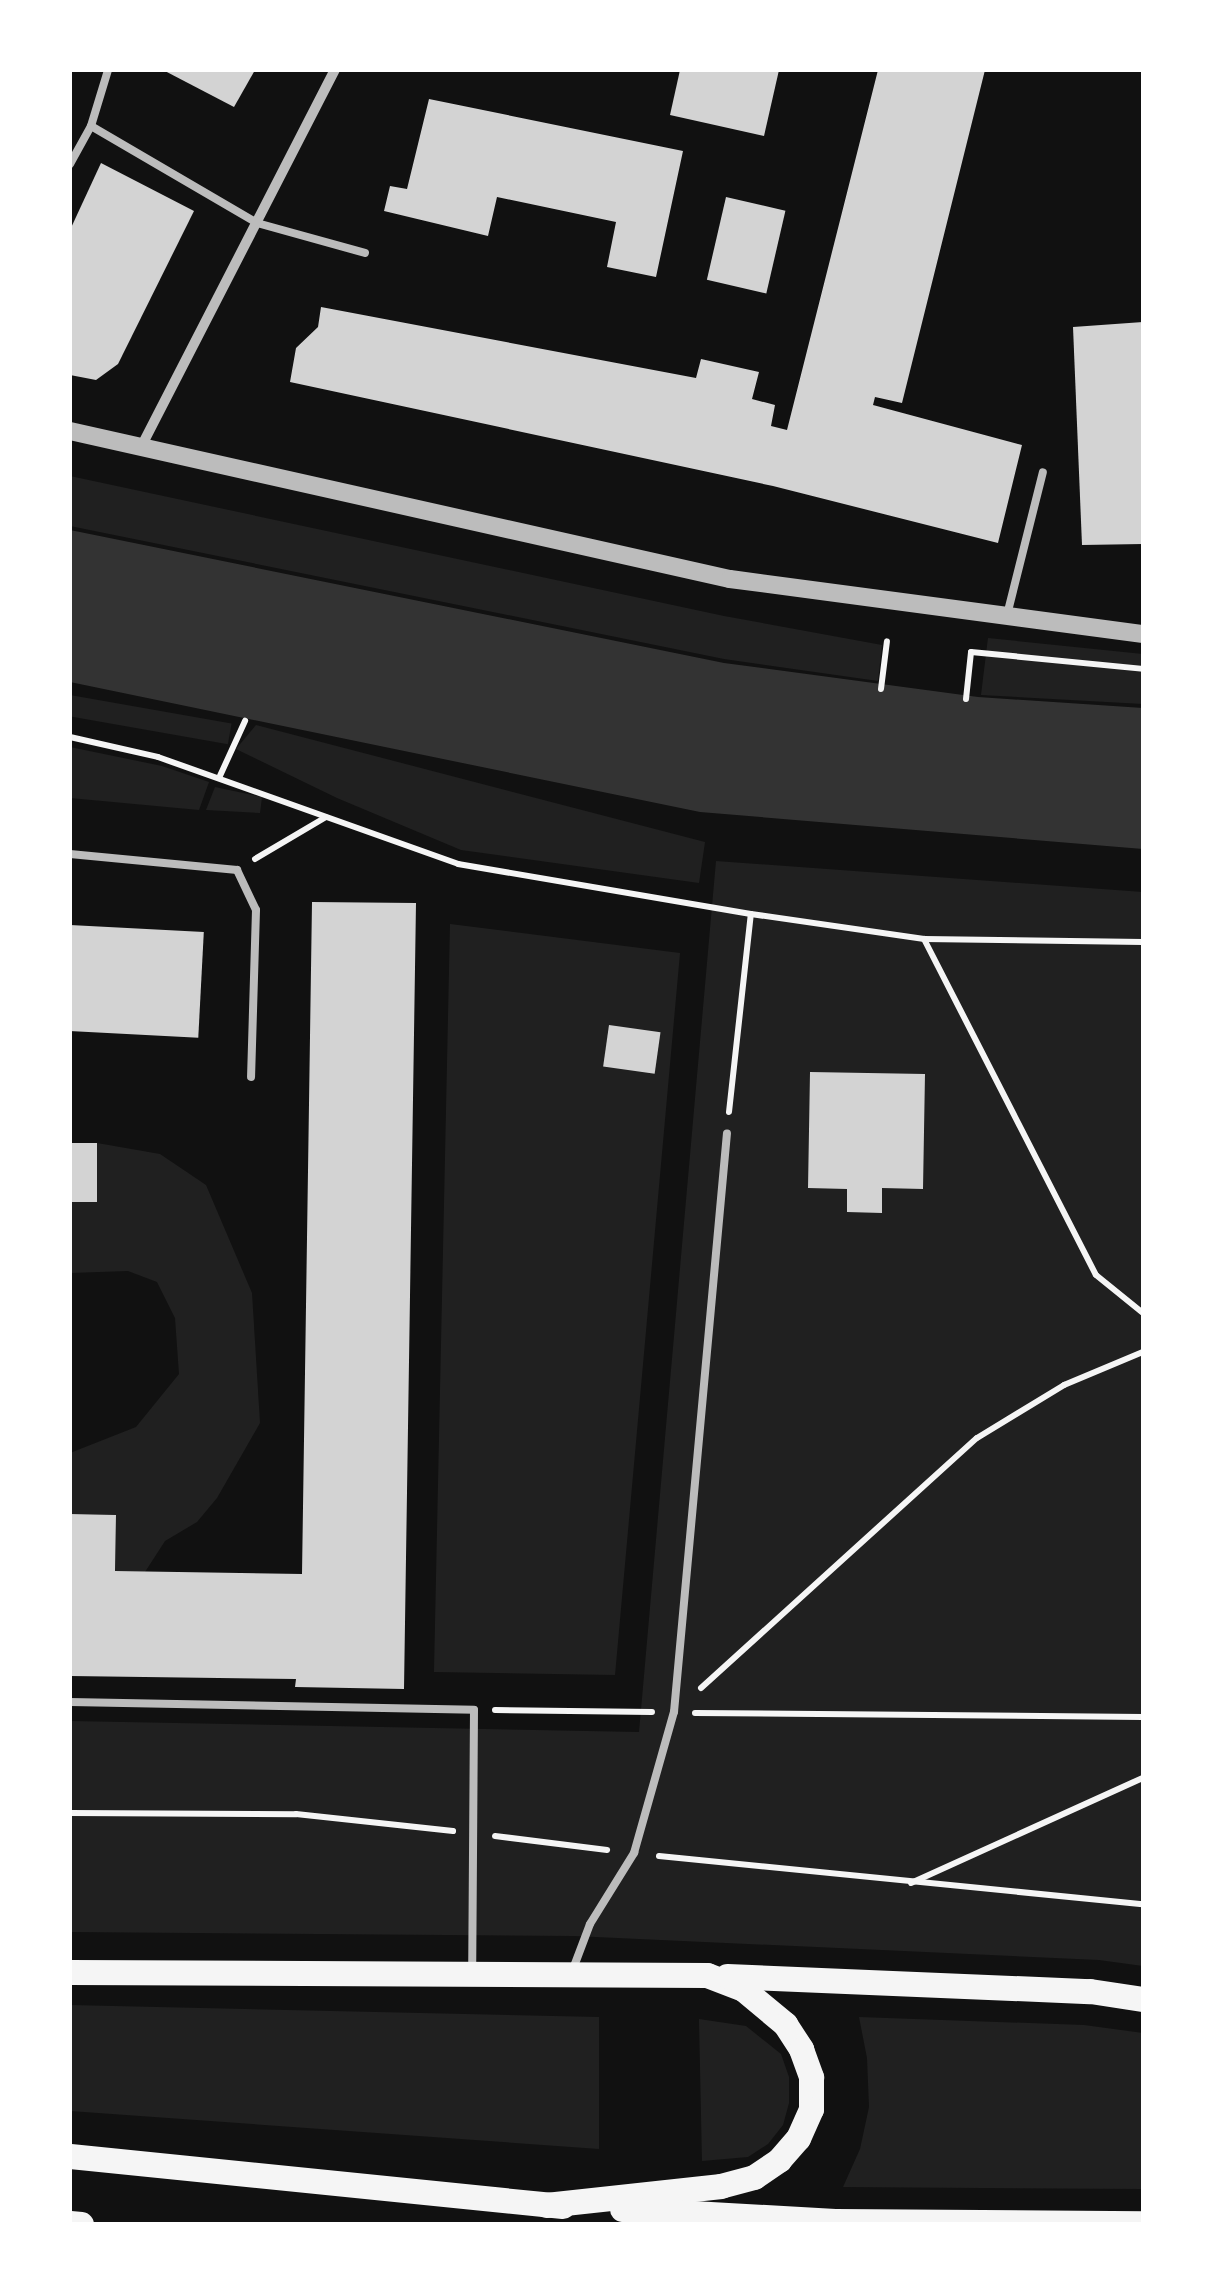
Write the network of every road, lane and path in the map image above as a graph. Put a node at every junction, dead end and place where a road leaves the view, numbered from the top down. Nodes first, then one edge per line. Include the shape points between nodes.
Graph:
1 (108, 70) edge
2 (335, 70) edge
3 (91, 126) junction
4 (70, 164) edge
5 (257, 223) junction
6 (365, 253) dead end
7 (70, 431) edge
8 (141, 448) junction
9 (1043, 472) dead end
10 (1006, 619) junction
11 (1143, 634) edge
12 (887, 642) dead end
13 (1143, 669) edge
14 (880, 689) dead end
15 (966, 699) dead end
16 (245, 721) dead end
17 (70, 737) edge
18 (219, 778) junction
19 (327, 816) junction
20 (70, 854) edge
21 (237, 870) junction
22 (750, 914) junction
23 (924, 939) junction
24 (1143, 942) edge
25 (251, 1077) dead end
26 (727, 1133) joint
27 (1143, 1313) edge
28 (1143, 1352) edge
29 (70, 1702) edge
30 (474, 1710) junction
31 (674, 1712) junction
32 (1143, 1717) edge
33 (1143, 1778) edge
34 (910, 1884) dead end
35 (70, 1972) edge
36 (472, 1974) junction
37 (571, 1975) junction
38 (707, 1975) junction
39 (1143, 1999) edge
40 (70, 2156) edge
41 (546, 2205) junction
42 (70, 2223) edge
43 (1143, 2223) edge
44 (81, 2224) edge

1 - 3 lane
2 - 5 street
3 - 4 lane
3 - 5 lane
5 - 6 lane
5 - 8 street
7 - 8 street
8 - 10 street via 730,579
9 - 10 lane
10 - 11 street
12 - 14 path
13 - 15 path via 971,652
16 - 18 path
17 - 18 path
18 - 19 path
19 - 21 path
19 - 22 path via 458,864
20 - 21 lane
21 - 25 lane via 256,910
22 - 23 path
22 - 26 path
23 - 24 path
23 - 27 path via 1096,1275
26 - 31 lane
28 - 31 path via 1064,1385 976,1438
29 - 30 lane
30 - 31 path
30 - 36 lane
31 - 32 path
31 - 37 lane via 634,1853 584,1936
33 - 34 path
35 - 36 main road
36 - 37 main road
37 - 38 main road
38 - 39 main road via 1090,1991
38 - 41 main road via 765,2003 801,2049 811,2077 811,2109 798,2138 754,2177 721,2186
40 - 41 main road
41 - 43 main road via 835,2221
42 - 44 main road

